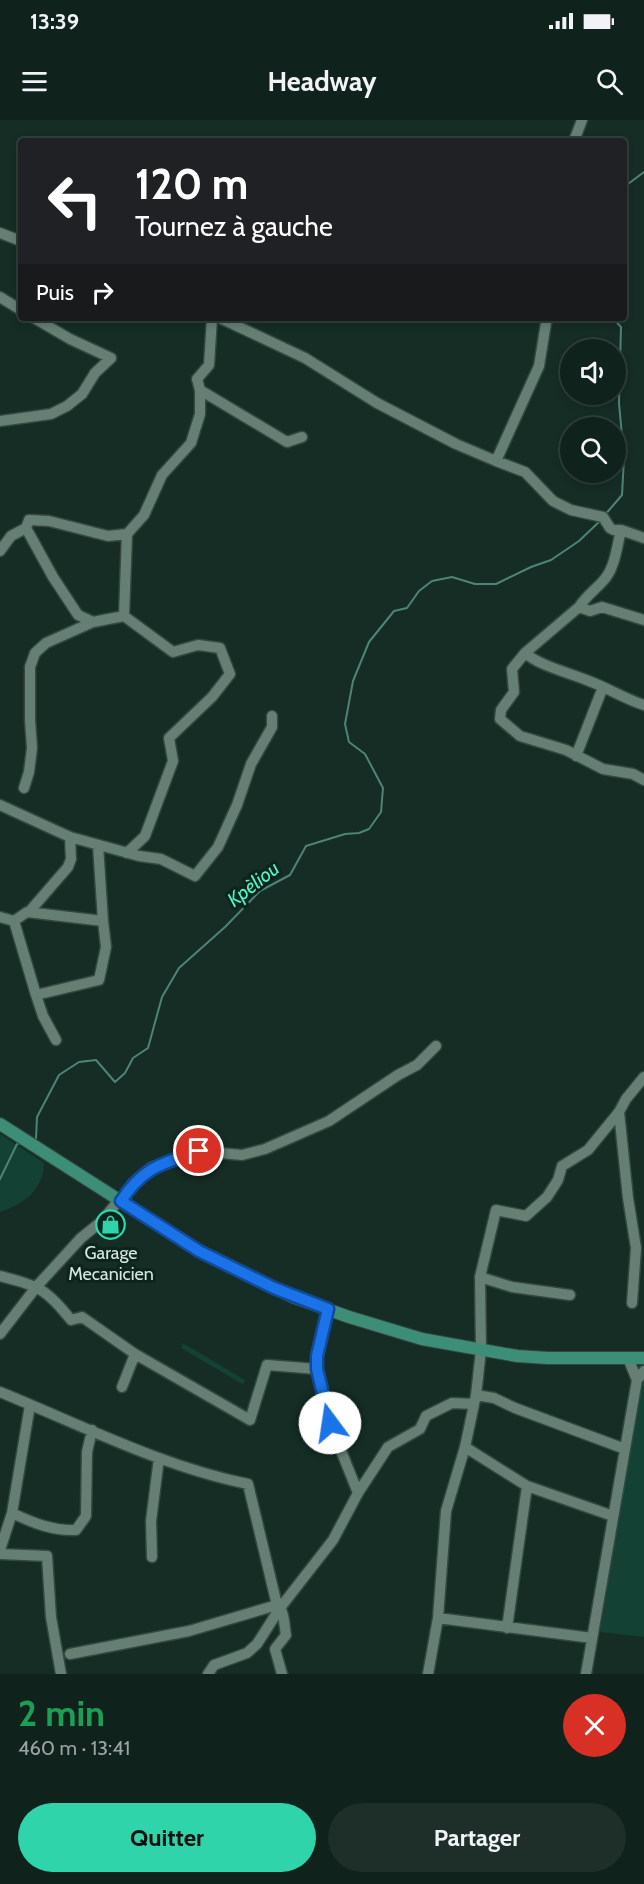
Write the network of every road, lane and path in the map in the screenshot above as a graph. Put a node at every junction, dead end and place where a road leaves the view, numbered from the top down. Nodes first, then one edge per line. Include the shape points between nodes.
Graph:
1 (582, 120) edge
2 (575, 138) edge
3 (0, 234) edge
4 (18, 240) edge
5 (0, 297) edge
6 (18, 308) edge
7 (212, 321) edge
8 (226, 321) edge
9 (546, 321) edge
10 (52, 323) edge
11 (201, 390) junction
12 (0, 421) edge
13 (302, 437) dead end
14 (496, 461) junction
15 (26, 528) junction
16 (621, 530) junction
17 (127, 534) junction
18 (644, 538) edge
19 (0, 551) edge
20 (579, 607) junction
21 (124, 616) junction
22 (644, 620) edge
23 (93, 622) junction
24 (525, 653) junction
25 (603, 687) junction
26 (644, 705) edge
27 (272, 716) dead end
28 (576, 756) junction
29 (644, 780) edge
30 (24, 788) dead end
31 (0, 805) edge
32 (70, 837) junction
33 (98, 845) junction
34 (127, 853) junction
35 (29, 912) junction
36 (0, 917) edge
37 (14, 921) junction
38 (103, 921) junction
39 (36, 995) junction
40 (56, 1041) dead end
41 (436, 1046) dead end
42 (644, 1077) edge
43 (619, 1113) junction
44 (5, 1127) edge
45 (120, 1201) junction
46 (0, 1276) edge
47 (480, 1277) junction
48 (37, 1286) junction
49 (570, 1295) dead end
50 (632, 1303) dead end
51 (328, 1309) junction
52 (0, 1334) edge
53 (481, 1350) junction
54 (135, 1354) junction
55 (628, 1358) junction
56 (644, 1358) edge
57 (317, 1369) junction
58 (644, 1371) edge
59 (637, 1380) junction
60 (122, 1387) dead end
61 (0, 1392) edge
62 (475, 1400) junction
63 (30, 1405) junction
64 (92, 1430) junction
65 (465, 1447) junction
66 (625, 1449) junction
67 (159, 1458) junction
68 (527, 1486) junction
69 (358, 1493) junction
70 (12, 1514) junction
71 (613, 1516) junction
72 (0, 1552) edge
73 (152, 1557) dead end
74 (279, 1606) junction
75 (438, 1618) junction
76 (507, 1628) junction
77 (592, 1638) junction
78 (70, 1654) dead end
79 (61, 1674) edge
80 (208, 1674) edge
81 (282, 1674) edge
82 (428, 1674) edge
83 (586, 1674) edge

1 - 2 street
3 - 4 street
5 - 6 street
7 - 11 street via 209,365 197,379
8 - 14 street via 305,358 377,403
9 - 14 street via 539,366
10 - 12 street via 111,358 67,406 51,414
11 - 13 street via 287,442
11 - 17 street via 200,414 191,443 162,476 144,515
14 - 16 street via 525,472 553,501 571,510 603,517 610,528
15 - 17 street via 29,520 49,521 108,536
15 - 19 street via 11,536
15 - 23 street via 78,615
16 - 18 street
16 - 20 street via 604,581
17 - 21 street
20 - 22 street via 591,611 602,607
20 - 24 street
21 - 23 street
21 - 34 street via 173,652 198,645 220,648 230,674 212,698 169,738 173,761 145,836
23 - 30 street via 46,643 35,653 30,667 32,747
24 - 25 street
24 - 28 street via 512,669 513,692 501,710 500,719 520,735
25 - 26 street
25 - 28 street
27 - 34 street via 272,727 251,764 218,846 195,876 161,859
28 - 29 street via 603,769
31 - 32 street
32 - 33 street
32 - 35 street via 68,867
33 - 34 street
33 - 38 street
35 - 37 street
35 - 38 street
36 - 37 street
37 - 39 street
38 - 39 street via 106,947 99,980
39 - 40 street
41 - 45 street via 417,1065 321,1125 242,1155 199,1151 151,1168
42 - 43 street
43 - 47 street via 588,1150 562,1166 548,1197 526,1216 496,1209
43 - 50 street via 636,1248
44 - 45 main road
45 - 48 street
45 - 51 main road via 199,1251
46 - 48 street
47 - 49 street via 512,1287
47 - 53 street
48 - 52 street
48 - 54 street via 57,1301 71,1320 82,1317
51 - 53 main road via 422,1339
51 - 57 street
53 - 55 main road via 548,1358
53 - 62 street
54 - 57 street via 250,1420 267,1365
54 - 60 street
55 - 56 main road
55 - 59 street
57 - 69 street via 330,1423
58 - 59 street
59 - 66 street
61 - 63 street
62 - 65 street
62 - 66 street via 494,1398
62 - 69 street via 452,1403 426,1416 420,1429 388,1447
63 - 64 street
63 - 70 street
64 - 67 street
64 - 70 street via 87,1452 86,1516 76,1530 45,1527
65 - 68 street
65 - 75 street via 446,1511
66 - 71 street
67 - 73 street via 151,1521
67 - 74 street via 248,1484
68 - 71 street
68 - 76 street
69 - 74 street via 333,1540
70 - 72 street
71 - 77 street
72 - 79 street via 47,1556 51,1617
74 - 78 street via 189,1631
74 - 80 street via 257,1644 247,1653 214,1665
74 - 81 street via 286,1635 275,1649
75 - 76 street
75 - 82 street
76 - 77 street
77 - 83 street

